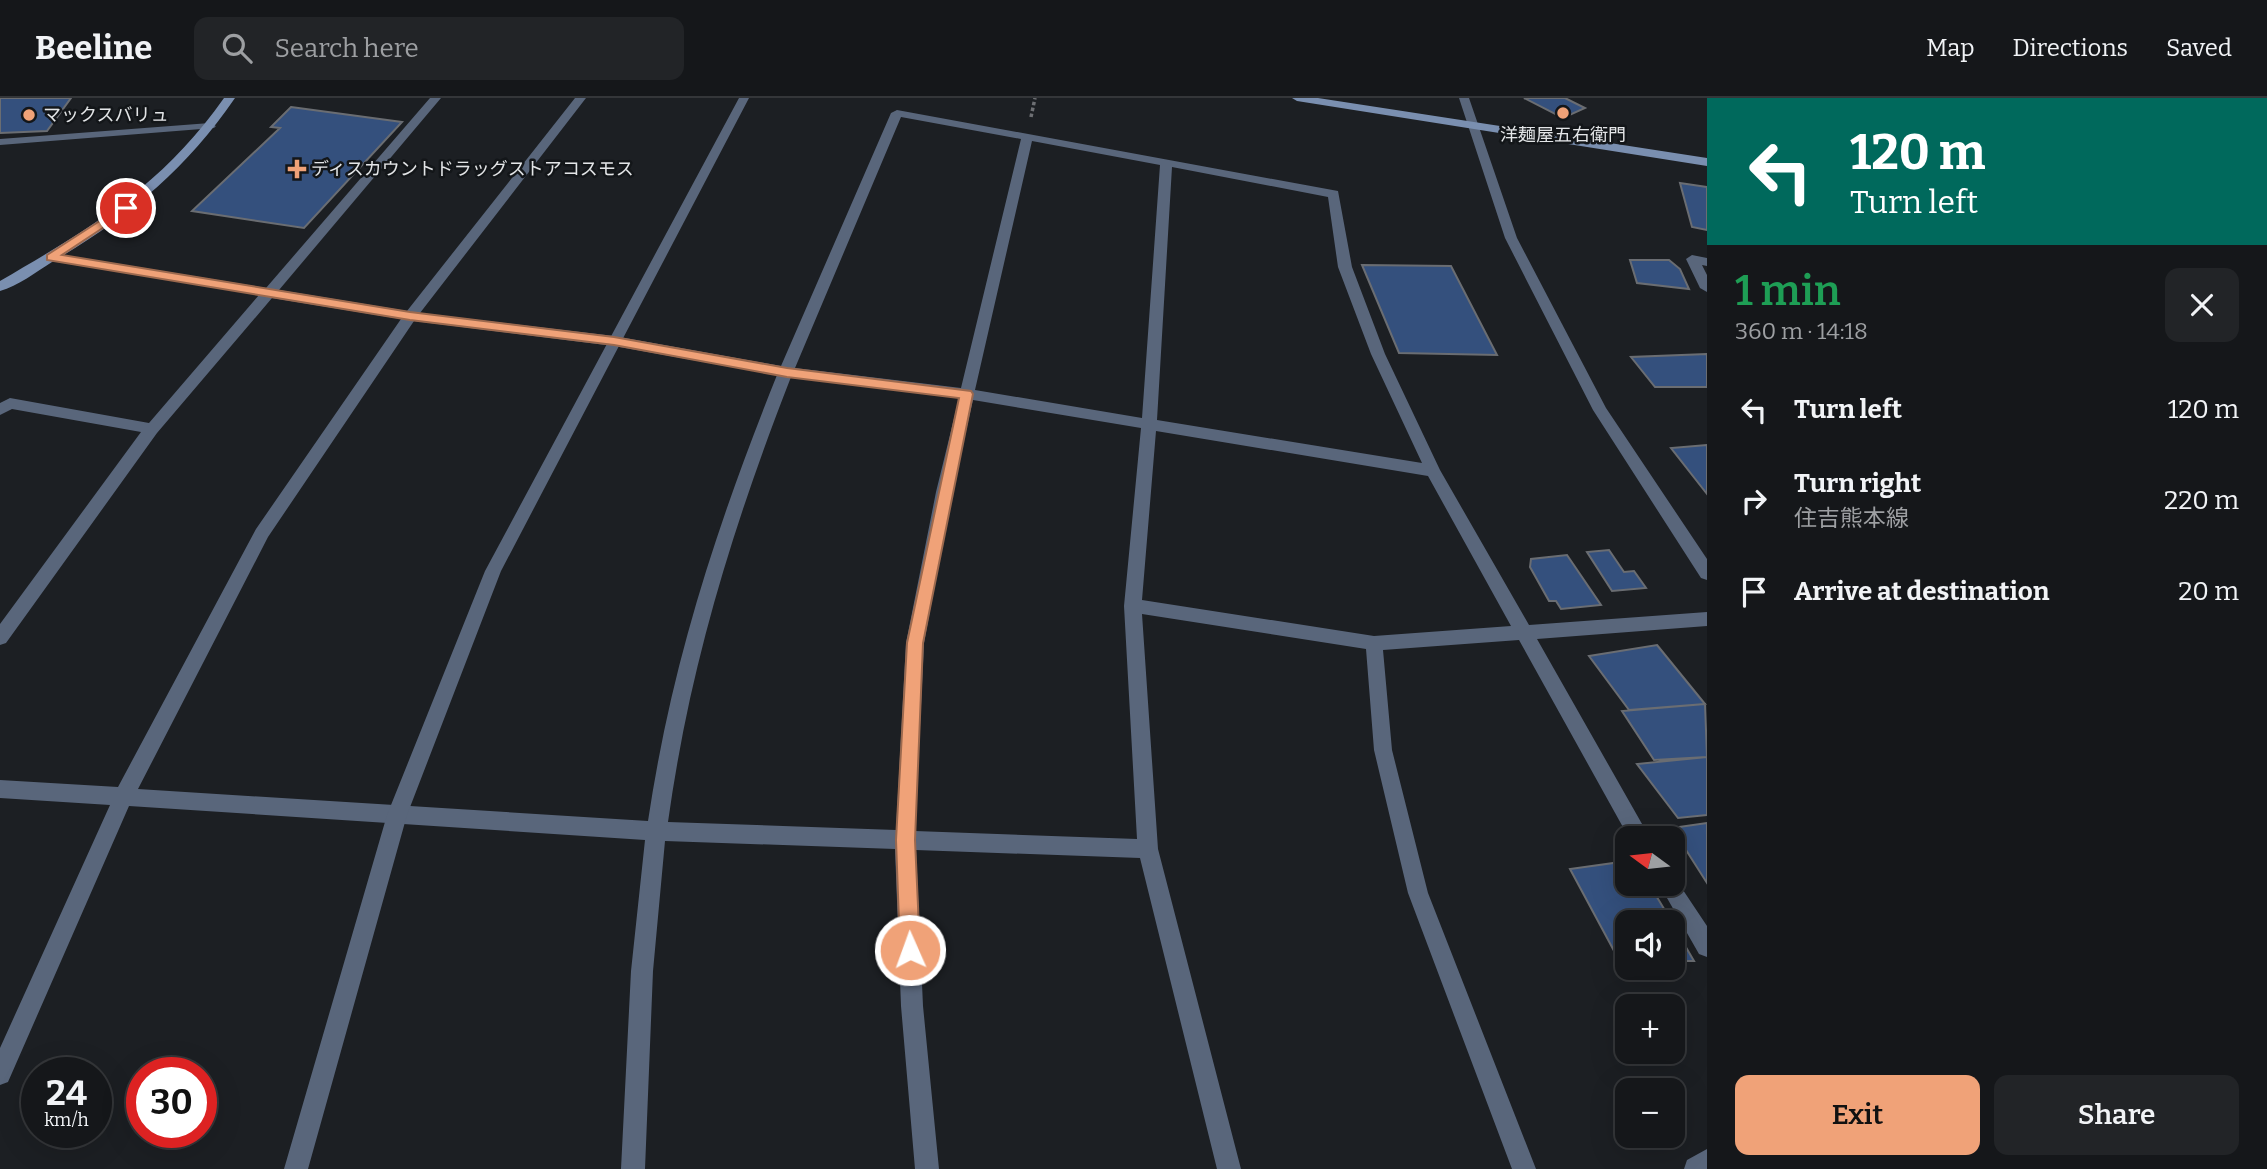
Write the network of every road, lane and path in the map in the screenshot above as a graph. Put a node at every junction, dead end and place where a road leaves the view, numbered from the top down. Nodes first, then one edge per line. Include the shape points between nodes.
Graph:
1 (230, 98) edge
2 (436, 98) edge
3 (581, 98) edge
4 (744, 98) edge
5 (1297, 98) edge
6 (1464, 98) edge
7 (210, 126) junction
8 (1472, 128) junction
9 (1027, 138) junction
10 (0, 142) edge
11 (1707, 162) edge
12 (1166, 163) junction
13 (51, 257) junction
14 (1707, 262) edge
15 (0, 287) edge
16 (1707, 288) edge
17 (265, 293) junction
18 (410, 316) junction
19 (614, 341) junction
20 (787, 372) junction
21 (966, 394) junction
22 (0, 410) edge
23 (1149, 427) junction
24 (152, 429) junction
25 (1433, 471) junction
26 (1707, 573) edge
27 (1133, 607) junction
28 (1707, 620) edge
29 (1523, 632) junction
30 (0, 638) edge
31 (1374, 643) junction
32 (0, 789) edge
33 (124, 796) junction
34 (397, 815) junction
35 (1633, 826) edge
36 (654, 831) junction
37 (905, 840) junction
38 (1148, 849) junction
39 (1676, 896) edge
40 (1707, 946) edge
41 (0, 1074) edge
42 (1707, 1161) edge
43 (296, 1169) edge
44 (633, 1169) edge
45 (927, 1169) edge
46 (1229, 1169) edge
47 (1524, 1169) edge
48 (1696, 1169) edge

1 - 7 main road
2 - 17 street
3 - 18 street
4 - 19 street
5 - 8 main road
6 - 8 street
7 - 10 street
7 - 13 main road via 148,192
8 - 11 main road
8 - 26 street via 1511,238 1600,411
9 - 12 street
9 - 20 street via 897,113
9 - 21 street
12 - 23 street
12 - 25 street via 1334,194 1345,267 1378,354
13 - 15 main road
13 - 17 street
14 - 16 street via 1692,259
17 - 18 street
17 - 24 street
18 - 19 street
18 - 33 street via 262,533
19 - 20 street
19 - 34 street via 493,571
20 - 21 street
20 - 36 street via 734,507 692,644
21 - 23 street
21 - 37 street via 915,643
22 - 24 street via 10,403
23 - 25 street
23 - 27 street
24 - 30 street
25 - 29 street
27 - 31 street
27 - 38 street
28 - 29 street
29 - 31 street
29 - 35 street
31 - 47 street via 1383,750 1418,893
32 - 33 street
33 - 34 street
33 - 41 street
34 - 36 street
34 - 43 street
36 - 37 street
36 - 44 street
37 - 38 street
37 - 45 street via 912,1006
38 - 46 street
39 - 40 street
42 - 48 street

